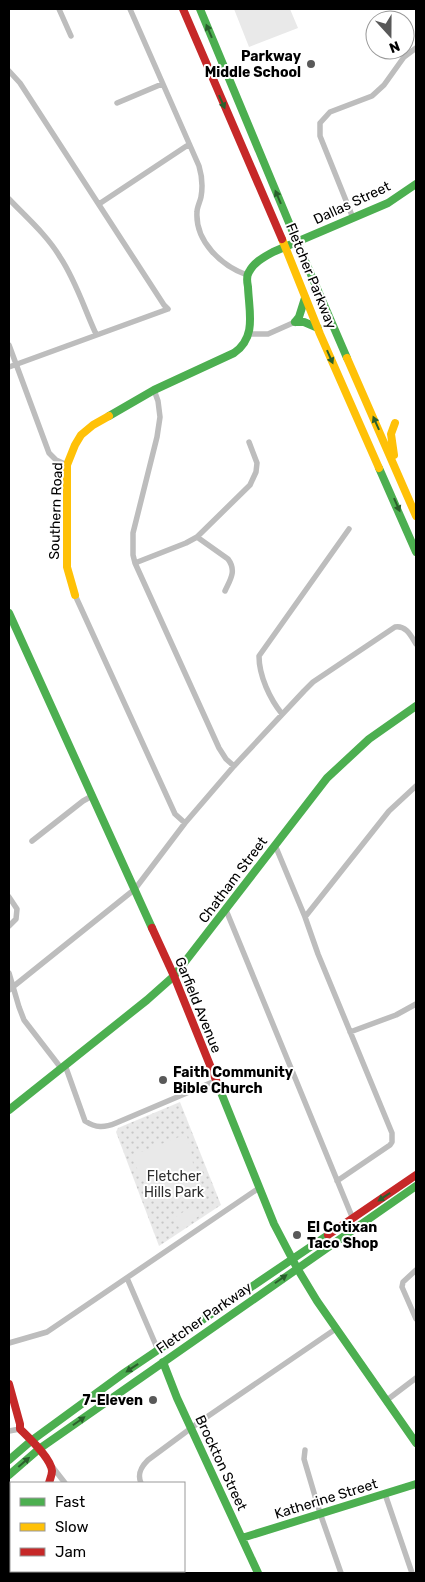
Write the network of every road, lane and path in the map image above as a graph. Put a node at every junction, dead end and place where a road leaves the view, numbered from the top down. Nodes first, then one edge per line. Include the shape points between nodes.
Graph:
1 (59, 9) edge
2 (130, 9) edge
3 (183, 9) edge
4 (200, 9) edge
5 (71, 36) dead end
6 (416, 48) edge
7 (9, 71) edge
8 (162, 84) junction
9 (117, 103) dead end
10 (188, 145) junction
11 (416, 184) edge
12 (9, 199) edge
13 (99, 204) junction
14 (353, 218) junction
15 (297, 242) junction
16 (285, 247) junction
17 (247, 274) junction
18 (306, 298) junction
19 (294, 322) junction
20 (318, 328) junction
21 (96, 334) junction
22 (249, 334) junction
23 (9, 345) edge
24 (16, 364) junction
25 (9, 367) edge
26 (154, 390) junction
27 (395, 423) dead end
28 (249, 442) dead end
29 (67, 465) junction
30 (396, 470) junction
31 (416, 516) edge
32 (349, 529) dead end
33 (197, 537) junction
34 (416, 552) edge
35 (135, 563) junction
36 (225, 591) dead end
37 (75, 595) joint
38 (9, 612) edge
39 (416, 644) edge
40 (416, 706) edge
41 (282, 714) junction
42 (234, 766) junction
43 (416, 786) edge
44 (92, 796) junction
45 (185, 823) junction
46 (32, 841) dead end
47 (275, 845) junction
48 (135, 889) junction
49 (9, 897) edge
50 (226, 910) junction
51 (305, 917) junction
52 (9, 926) edge
53 (9, 973) edge
54 (174, 976) junction
55 (11, 988) edge
56 (416, 1004) edge
57 (350, 1032) junction
58 (63, 1067) junction
59 (215, 1081) junction
60 (9, 1110) edge
61 (416, 1175) edge
62 (337, 1181) junction
63 (416, 1186) edge
64 (259, 1188) junction
65 (352, 1219) junction
66 (339, 1240) junction
67 (291, 1259) junction
68 (297, 1268) junction
69 (416, 1270) edge
70 (127, 1278) junction
71 (416, 1319) edge
72 (337, 1328) junction
73 (172, 1340) junction
74 (9, 1344) edge
75 (158, 1350) junction
76 (163, 1362) junction
77 (146, 1374) junction
78 (416, 1378) edge
79 (9, 1384) edge
80 (387, 1400) junction
81 (11, 1402) edge
82 (192, 1428) junction
83 (20, 1429) junction
84 (9, 1431) edge
85 (31, 1441) junction
86 (416, 1443) edge
87 (39, 1449) junction
88 (305, 1450) dead end
89 (9, 1460) edge
90 (51, 1465) junction
91 (9, 1475) edge
92 (49, 1482) edge
93 (64, 1482) edge
94 (141, 1482) edge
95 (416, 1484) edge
96 (385, 1494) junction
97 (320, 1513) junction
98 (242, 1538) junction
99 (258, 1573) edge
100 (341, 1573) edge
101 (412, 1573) edge

1 - 5 street
2 - 8 street
3 -> 16 street, Fletcher Parkway
15 -> 4 street, Fletcher Parkway
6 - 14 street via 404,56 372,96 330,112 320,123 320,136
7 - 13 street
8 - 9 street
8 - 10 street
10 - 13 street
10 - 17 street via 202,179 197,212 204,239 220,261
11 - 14 street, Dallas Street via 388,203
12 - 21 street via 60,256
13 - 21 street via 168,309
14 - 15 street, Dallas Street
15 - 16 street
30 -> 15 street, Fletcher Parkway
16 - 17 street via 256,261
16 - 18 street, Fletcher Parkway
17 - 22 street
18 - 19 street
18 - 20 street, Fletcher Parkway
19 - 20 street
19 - 22 street via 268,334
20 -> 34 street, Fletcher Parkway
21 - 24 street
22 - 26 street, Southern Road via 234,353
23 - 24 street
24 - 25 street
24 - 29 street via 49,453
26 - 29 street, Southern Road via 89,428 78,440
26 - 35 street via 160,417 133,533
27 - 30 street via 390,438
28 - 33 street via 257,463 252,481
29 - 37 street, Southern Road via 67,567
30 - 31 street, Fletcher Parkway
32 - 41 street via 259,656 259,668
33 - 35 street
33 - 36 street via 231,564 232,574
35 - 42 street via 219,748
37 - 45 street, Southern Road via 175,814
38 - 44 street, Garfield Avenue
39 - 41 street via 407,630 394,627 313,682
40 - 47 street, Chatham Street via 376,732 346,758
41 - 42 street
42 - 45 street
43 - 51 street via 390,811
44 - 46 street
44 - 48 street, Garfield Avenue
45 - 48 street
47 - 50 street, Chatham Street
47 - 51 street
48 - 54 street, Garfield Avenue
48 - 55 street
49 - 52 street via 17,909 16,919
50 - 54 street, Chatham Street
50 - 62 street
51 - 57 street
53 - 55 street
54 - 58 street, Chatham Street
54 - 59 street, Garfield Avenue
55 - 58 street via 24,1020
56 - 57 street
57 - 62 street via 392,1133 392,1142
58 - 59 street via 85,1121 100,1127
58 - 60 street, Chatham Street
59 - 64 street, Garfield Avenue
61 -> 65 street, Fletcher Parkway
62 - 65 street
63 - 66 street, Fletcher Parkway
64 - 67 street, Garfield Avenue
64 - 70 street
65 - 66 street via 352,1227 338,1237
65 - 67 street, Fletcher Parkway
66 - 68 street, Fletcher Parkway
67 - 68 street, Garfield Avenue
67 - 73 street, Fletcher Parkway
68 - 72 street, Garfield Avenue
76 -> 68 street, Fletcher Parkway
69 - 71 street via 402,1287
70 - 74 street via 47,1332
70 - 75 street
72 - 80 street, Garfield Avenue
72 - 82 street
73 - 75 street, Fletcher Parkway
73 - 76 street via 164,1352
75 - 77 street via 159,1356
75 -> 85 street, Fletcher Parkway
76 - 77 street, Fletcher Parkway
76 - 82 street, Brockton Street
87 -> 77 street, Fletcher Parkway
78 - 80 street
79 - 81 street
80 - 86 street, Garfield Avenue
81 - 83 street
82 - 94 street via 148,1460 141,1468
82 - 98 street, Brockton Street
83 - 84 street
83 - 85 street
85 - 87 street
85 - 89 street, Fletcher Parkway
87 - 90 street
91 -> 87 street, Fletcher Parkway
88 - 97 street via 304,1459
90 - 92 street
90 - 93 street
95 - 96 street, Katherine Street
96 - 97 street, Katherine Street
96 - 101 street
97 - 98 street, Katherine Street
97 - 100 street
98 - 99 street, Brockton Street

